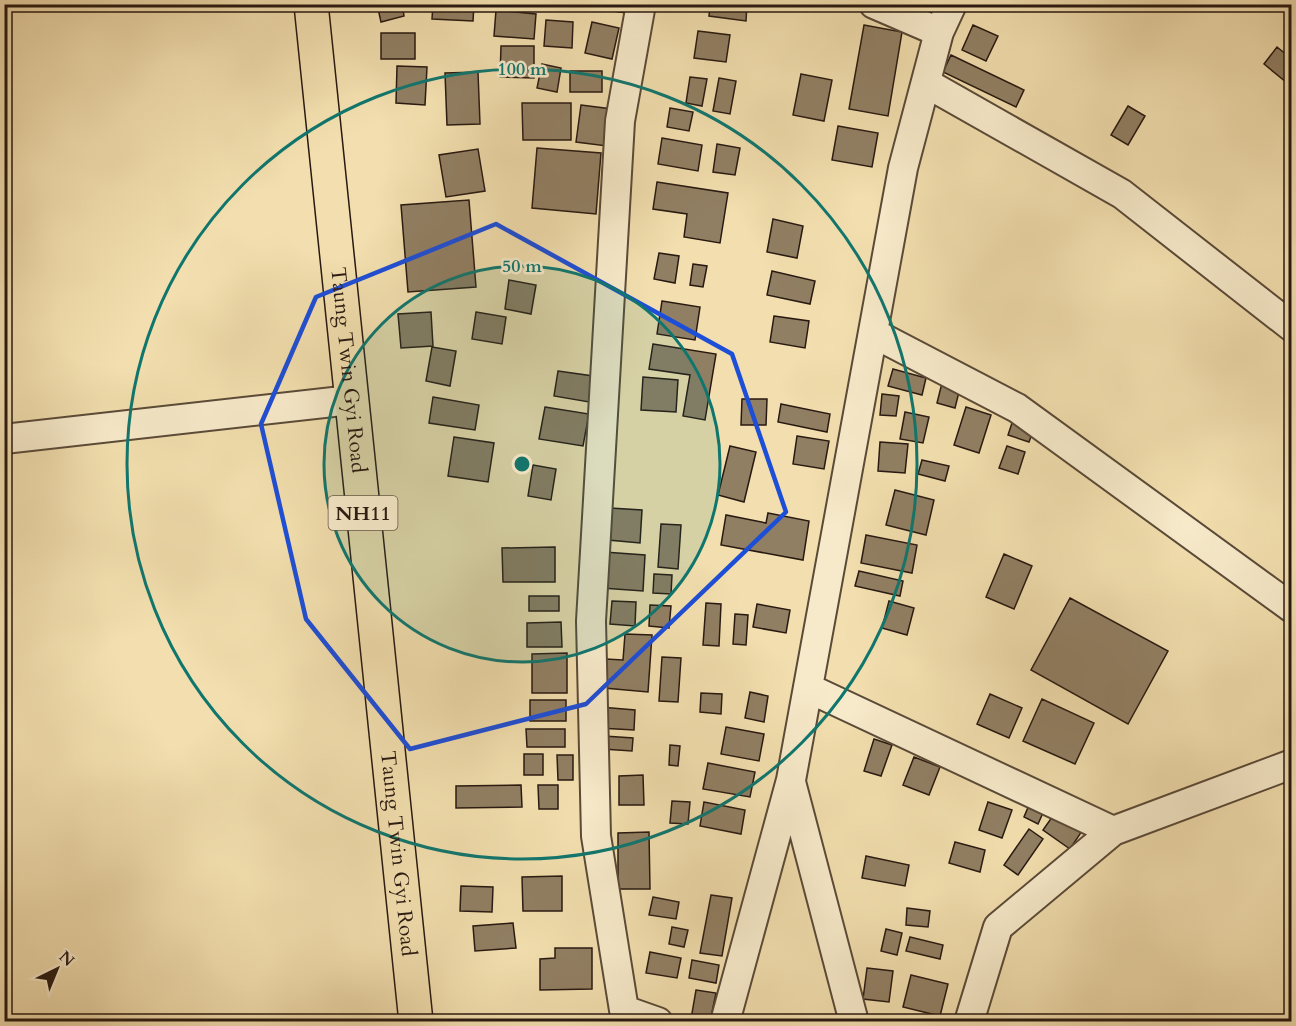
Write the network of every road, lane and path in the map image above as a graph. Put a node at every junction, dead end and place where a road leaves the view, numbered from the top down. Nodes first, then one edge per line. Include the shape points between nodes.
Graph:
1 (310, 4) edge
2 (641, 4) edge
3 (874, 4) edge
4 (952, 4) edge
5 (939, 32) junction
6 (926, 83) junction
7 (1292, 327) edge
8 (873, 333) junction
9 (351, 400) junction
10 (4, 439) edge
11 (1292, 608) edge
12 (808, 688) junction
13 (1292, 765) edge
14 (791, 780) junction
15 (1113, 831) junction
16 (416, 1022) edge
17 (658, 1022) edge
18 (725, 1022) edge
19 (854, 1022) edge
20 (969, 1022) edge

1 - 9 highway, Taung Twin Gyi Road / NH11
2 - 17 street via 620,121 591,621 596,836 624,1010
3 - 5 street
4 - 5 street
5 - 6 street
6 - 7 street via 1122,194
6 - 8 street via 903,168
8 - 11 street via 1017,408
8 - 12 street
9 - 10 street
9 - 16 highway, Taung Twin Gyi Road / NH11
12 - 14 street
12 - 15 street
13 - 15 street
14 - 18 street
14 - 19 street
15 - 20 street via 999,927

